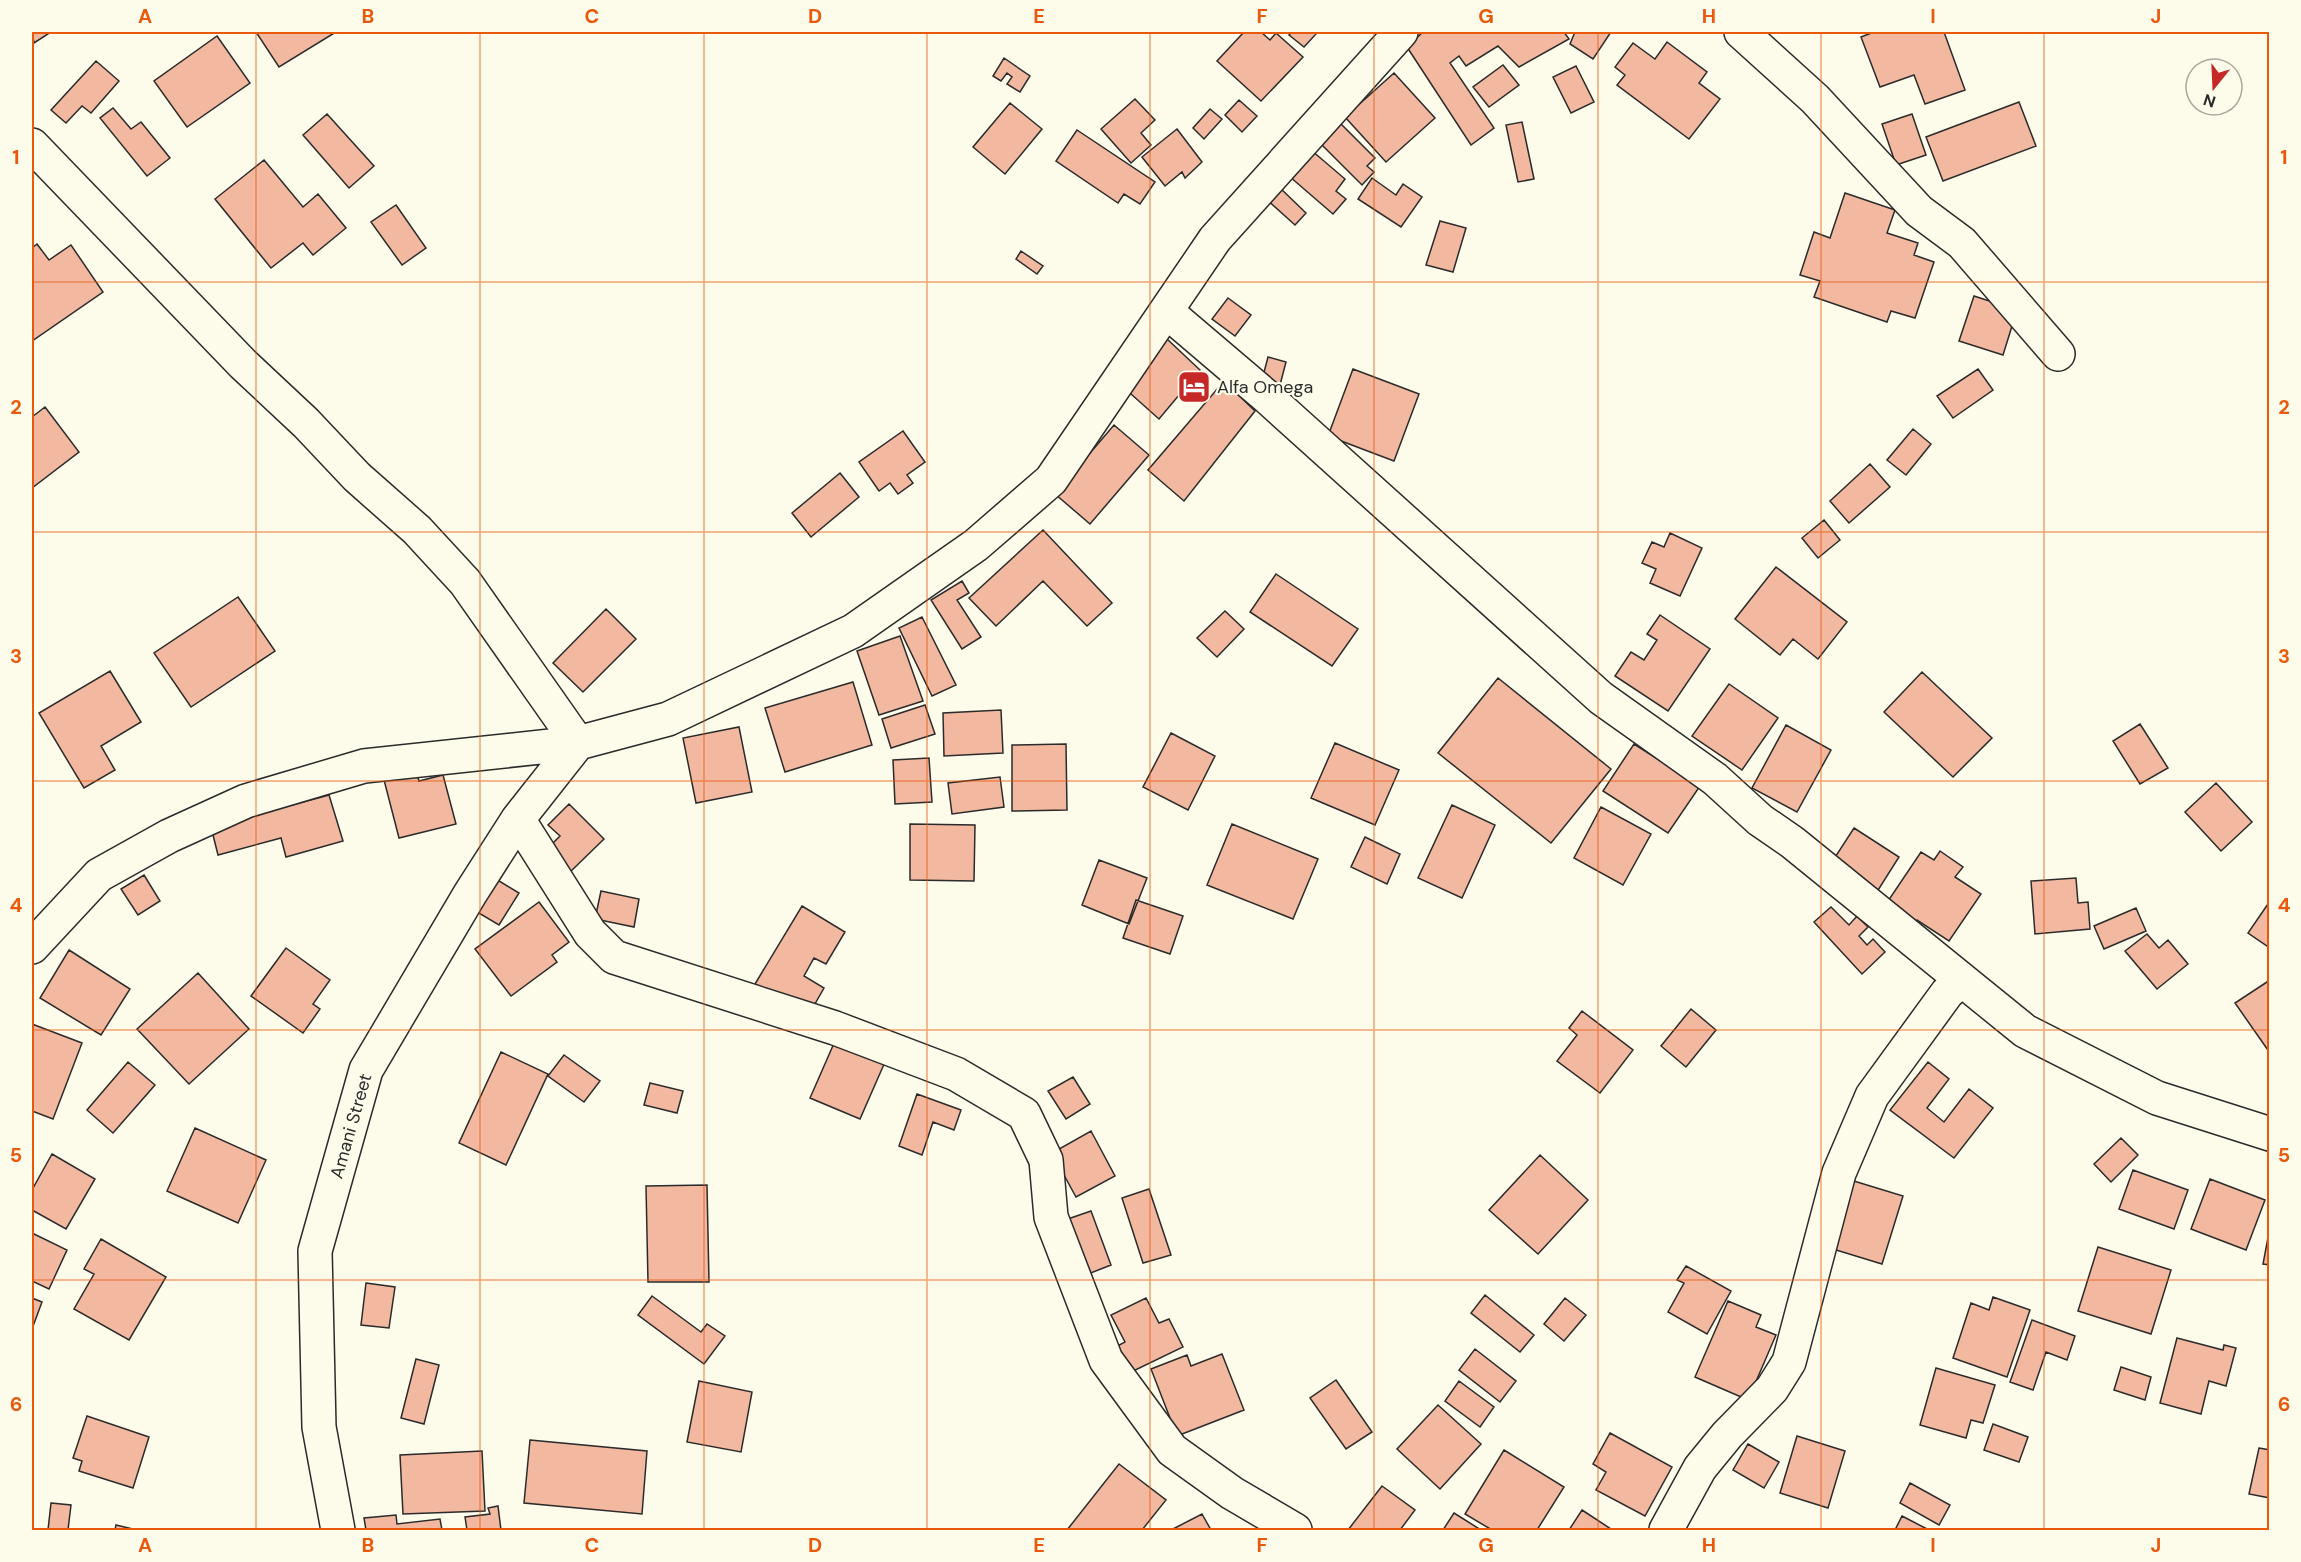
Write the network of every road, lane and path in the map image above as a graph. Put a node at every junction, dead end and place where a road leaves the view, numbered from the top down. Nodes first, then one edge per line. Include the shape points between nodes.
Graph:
1 (1401, 32) edge
2 (1741, 32) edge
3 (32, 146) edge
4 (1166, 311) junction
5 (2058, 354) dead end
6 (578, 744) junction
7 (518, 819) junction
8 (32, 947) edge
9 (1961, 980) junction
10 (2270, 1134) edge
11 (338, 1530) edge
12 (1295, 1530) edge
13 (1666, 1530) edge

1 - 4 street via 1215,239
2 - 5 street via 1815,99 1919,211 1962,243
3 - 6 street via 243,364 425,538 465,582
4 - 6 street via 1051,480 976,545 853,631 668,720
4 - 9 street via 1600,698 1715,779
6 - 7 street, Amani Street
6 - 8 street via 364,766 246,801 169,836 99,875
7 - 11 street, Amani Street via 366,1070 315,1251 319,1427
7 - 12 street via 590,933 614,957 835,1028 956,1074 1024,1114 1046,1160 1051,1217 1106,1360 1172,1450 1232,1493
9 - 10 street via 2025,1031 2089,1065 2157,1098
9 - 13 street via 1947,993 1872,1096 1839,1173 1789,1362 1772,1389 1700,1468

